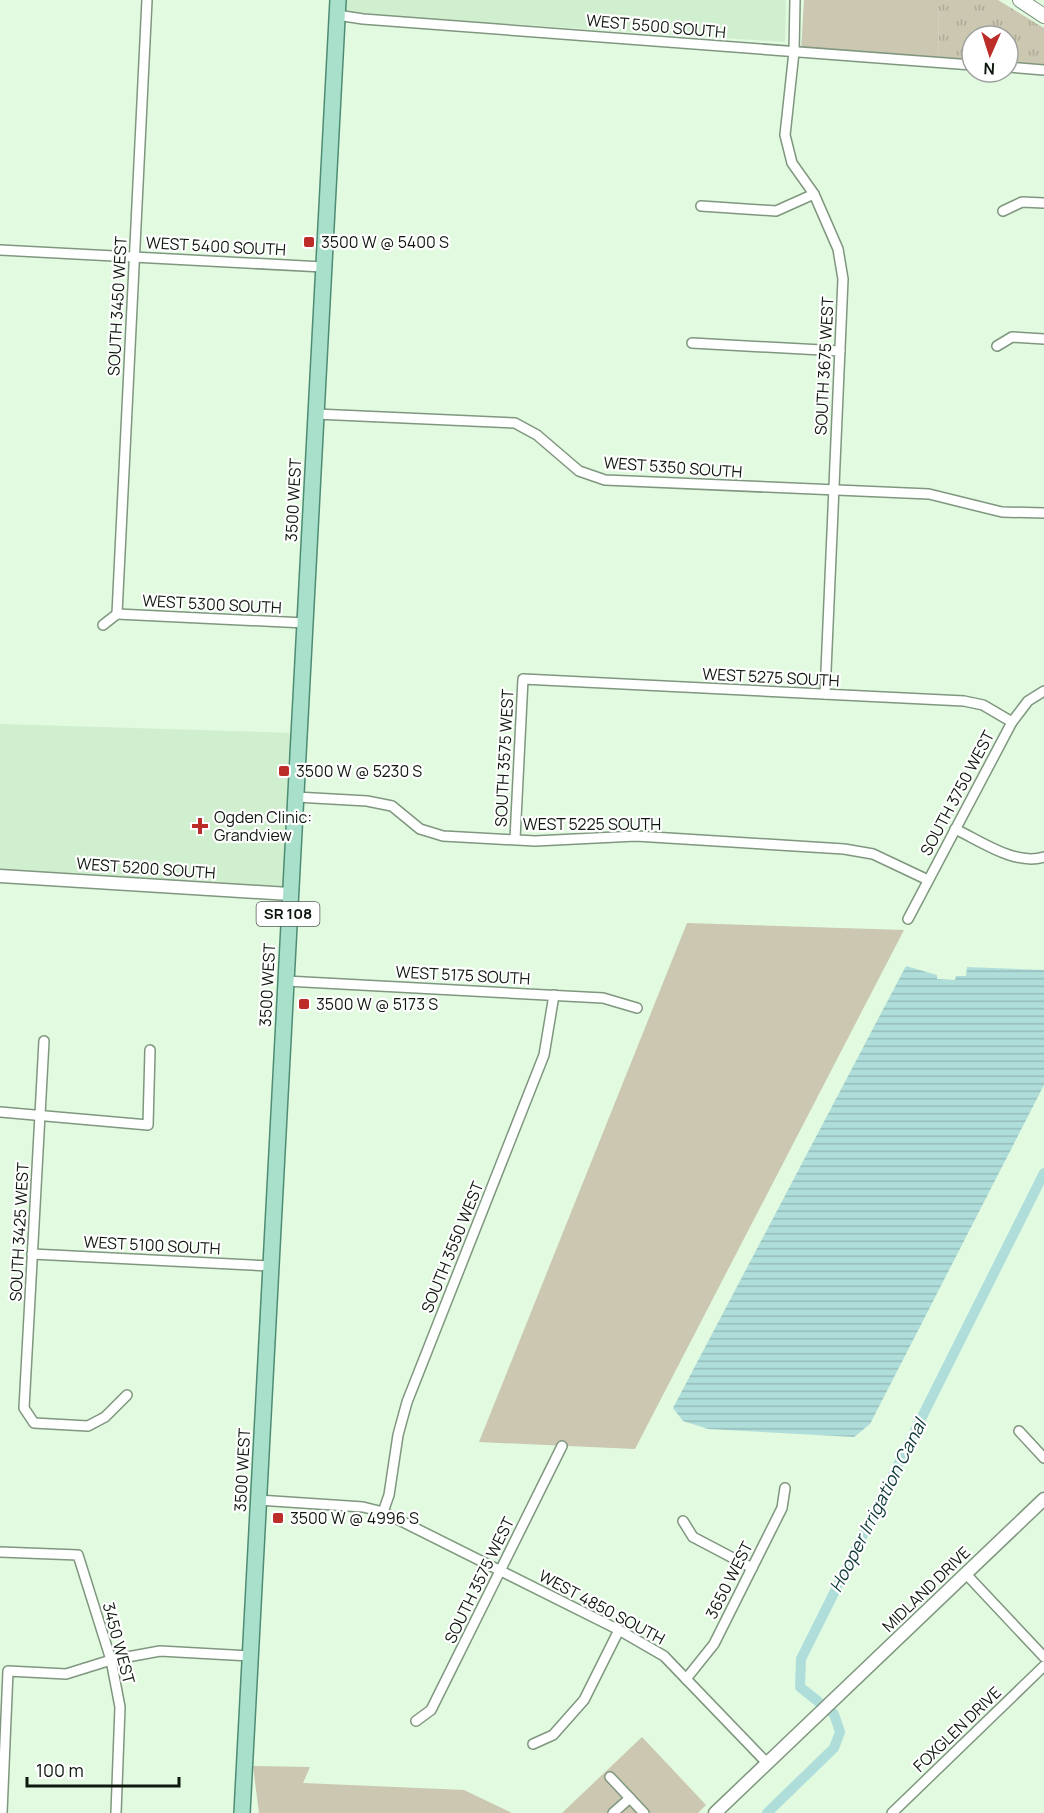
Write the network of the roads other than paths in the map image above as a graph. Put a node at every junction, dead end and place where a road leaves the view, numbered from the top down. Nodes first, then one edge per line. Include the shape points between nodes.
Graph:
1 (147, 0) edge
2 (795, 0) edge
3 (1020, 0) edge
4 (337, 8) edge
5 (1044, 16) edge
6 (794, 52) junction
7 (960, 64) edge
8 (1020, 68) edge
9 (1044, 70) edge
10 (814, 194) junction
11 (1044, 203) edge
12 (701, 206) dead end
13 (1003, 211) dead end
14 (0, 250) edge
15 (135, 257) junction
16 (323, 267) junction
17 (1044, 339) edge
18 (692, 343) dead end
19 (997, 346) dead end
20 (840, 351) junction
21 (316, 414) junction
22 (834, 491) junction
23 (1044, 513) edge
24 (117, 614) junction
25 (305, 623) junction
26 (103, 625) dead end
27 (523, 679) joint
28 (1044, 691) edge
29 (825, 694) junction
30 (1012, 722) junction
31 (296, 797) junction
32 (955, 829) junction
33 (515, 839) junction
34 (1044, 856) edge
35 (0, 876) edge
36 (928, 880) junction
37 (289, 894) junction
38 (908, 919) dead end
39 (286, 981) junction
40 (554, 995) junction
41 (637, 1008) dead end
42 (44, 1041) dead end
43 (150, 1050) dead end
44 (0, 1112) edge
45 (40, 1116) junction
46 (32, 1254) junction
47 (271, 1266) junction
48 (128, 1395) dead end
49 (1019, 1431) dead end
50 (562, 1446) dead end
51 (1044, 1458) edge
52 (785, 1488) dead end
53 (1044, 1499) edge
54 (258, 1500) junction
55 (383, 1512) junction
56 (683, 1521) dead end
57 (0, 1552) edge
58 (752, 1568) junction
59 (500, 1571) junction
60 (966, 1574) junction
61 (619, 1630) junction
62 (250, 1656) junction
63 (1044, 1657) edge
64 (111, 1660) junction
65 (1044, 1666) edge
66 (686, 1679) junction
67 (416, 1721) dead end
68 (533, 1744) dead end
69 (767, 1763) junction
70 (610, 1778) dead end
71 (630, 1798) junction
72 (2, 1813) edge
73 (116, 1813) edge
74 (242, 1813) edge
75 (613, 1813) edge
76 (644, 1813) edge
77 (714, 1813) edge
78 (892, 1813) edge

1 - 15 street, SOUTH 3450 WEST
2 - 6 street, SOUTH 3675 WEST
3 - 5 main road
4 - 6 street, WEST 5500 SOUTH via 363,19
4 - 16 main road, 3500 WEST / SR 108
6 - 7 street, WEST 5500 SOUTH
6 - 10 street, SOUTH 3675 WEST via 785,135 792,163
8 - 9 street
10 - 12 street via 776,211
10 - 20 street, SOUTH 3675 WEST via 840,259
11 - 13 street via 1022,202
14 - 15 street, WEST 5400 SOUTH
15 - 16 street, WEST 5400 SOUTH
15 - 24 street, SOUTH 3450 WEST
16 - 21 main road, 3500 WEST / SR 108
17 - 19 street via 1012,337
18 - 20 street
20 - 22 street, SOUTH 3675 WEST
21 - 22 street, WEST 5350 SOUTH via 515,423 537,435 579,471 605,480
21 - 25 main road, 3500 WEST / SR 108
22 - 23 street, WEST 5350 SOUTH via 929,494 1002,512
22 - 29 street, SOUTH 3675 WEST
24 - 25 street, WEST 5300 SOUTH
24 - 26 street
25 - 31 main road, 3500 WEST / SR 108
27 - 29 street, WEST 5275 SOUTH
27 - 33 street, SOUTH 3575 WEST
28 - 30 street, SOUTH 3750 WEST via 1028,701
29 - 30 street, WEST 5275 SOUTH via 964,701 983,705
30 - 32 street, SOUTH 3750 WEST
31 - 33 street, WEST 5225 SOUTH via 367,801 392,807 420,829 443,836
31 - 37 main road, 3500 WEST / SR 108
32 - 34 street via 1015,858
32 - 36 street, SOUTH 3750 WEST
33 - 36 street, WEST 5225 SOUTH via 636,836 844,849 873,854
35 - 37 street, WEST 5200 SOUTH
36 - 38 street, SOUTH 3750 WEST
37 - 39 main road, 3500 WEST / SR 108
39 - 40 street, WEST 5175 SOUTH
39 - 47 main road, 3500 WEST / SR 108
40 - 41 street, WEST 5175 SOUTH via 603,998
40 - 55 street, SOUTH 3550 WEST via 544,1055 407,1402
42 - 45 street, SOUTH 3425 WEST
43 - 45 street via 148,1125
44 - 45 street
45 - 46 street, SOUTH 3425 WEST
46 - 47 street, WEST 5100 SOUTH
46 - 48 street, SOUTH 3425 WEST via 24,1408 34,1423 88,1426 105,1417
47 - 54 main road, 3500 WEST / SR 108
49 - 51 street
50 - 59 street, SOUTH 3575 WEST
52 - 58 street, 3650 WEST via 782,1508
53 - 60 street, MIDLAND DRIVE
54 - 55 street, WEST 4850 SOUTH via 363,1507
54 - 62 main road, 3500 WEST / SR 108
55 - 59 street, WEST 4850 SOUTH
56 - 58 street via 693,1537
57 - 64 street, 3450 WEST via 78,1555
58 - 66 street, 3650 WEST via 714,1644
59 - 61 street, WEST 4850 SOUTH
59 - 67 street, SOUTH 3575 WEST via 431,1710
60 - 63 street
60 - 69 street, MIDLAND DRIVE
61 - 66 street, WEST 4850 SOUTH via 664,1656
61 - 68 street via 584,1700 553,1736
62 - 64 street via 160,1651
62 - 74 main road, 3500 WEST / SR 108
64 - 72 street via 66,1674 8,1671
64 - 73 street, 3450 WEST via 120,1707
65 - 78 street, FOXGLEN DRIVE
66 - 69 street, WEST 4850 SOUTH
69 - 77 street, MIDLAND DRIVE
70 - 71 street
71 - 75 street
71 - 76 street

